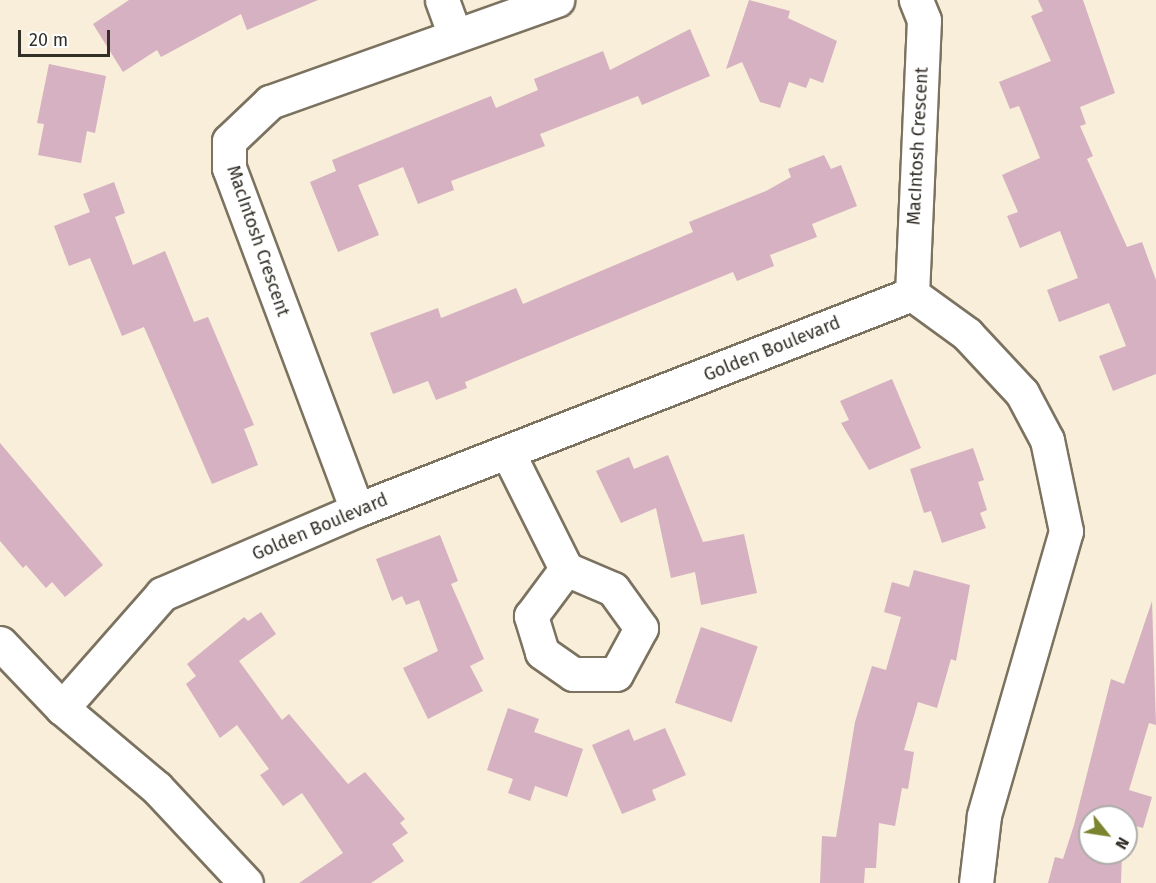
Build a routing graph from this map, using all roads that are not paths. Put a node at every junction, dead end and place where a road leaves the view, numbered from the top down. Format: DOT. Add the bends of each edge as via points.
graph roads {
  1 [pos="442,0"];
  2 [pos="557,0"];
  3 [pos="916,0"];
  4 [pos="454,33"];
  5 [pos="912,294"];
  6 [pos="508,453"];
  7 [pos="357,510"];
  8 [pos="566,569"];
  9 [pos="0,643"];
  10 [pos="62,708"];
  11 [pos="246,883"];
  12 [pos="976,883"];
  1 -- 4 [label="street"];
  2 -- 4 [label="street, MacIntosh Crescent"];
  3 -- 5 [label="street, MacIntosh Crescent" via="924,20"];
  4 -- 7 [label="street, MacIntosh Crescent" via="270,102 230,141 229,168"];
  5 -- 6 [label="street, Golden Boulevard"];
  5 -- 12 [label="street" via="968,334 1022,393 1047,440 1066,531 984,816"];
  6 -- 7 [label="street, Golden Boulevard"];
  6 -- 8 [label="street"];
  7 -- 10 [label="street, Golden Boulevard" via="162,594"];
  9 -- 10 [label="street"];
  10 -- 11 [label="street" via="157,788"];
}
